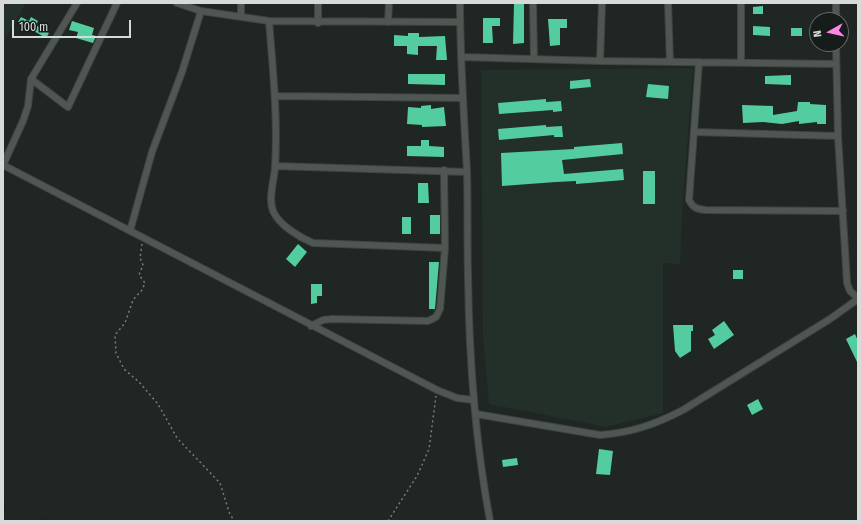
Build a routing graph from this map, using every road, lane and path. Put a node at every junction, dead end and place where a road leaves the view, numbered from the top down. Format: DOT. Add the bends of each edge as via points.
graph roads {
  1 [pos="77,3"];
  2 [pos="117,3"];
  3 [pos="178,3"];
  4 [pos="241,3"];
  5 [pos="318,3"];
  6 [pos="389,3"];
  7 [pos="460,3"];
  8 [pos="533,3"];
  9 [pos="602,3"];
  10 [pos="668,3"];
  11 [pos="741,3"];
  12 [pos="200,11"];
  13 [pos="241,17"];
  14 [pos="269,21"];
  15 [pos="388,22"];
  16 [pos="460,22"];
  17 [pos="318,23"];
  18 [pos="836,52"];
  19 [pos="461,57"];
  20 [pos="534,59"];
  21 [pos="600,62"];
  22 [pos="670,62"];
  23 [pos="699,62"];
  24 [pos="741,62"];
  25 [pos="836,64"];
  26 [pos="31,79"];
  27 [pos="276,96"];
  28 [pos="462,98"];
  29 [pos="695,132"];
  30 [pos="838,136"];
  31 [pos="3,165"];
  32 [pos="275,166"];
  33 [pos="444,170"];
  34 [pos="467,172"];
  35 [pos="842,211"];
  36 [pos="130,231"];
  37 [pos="143,238"];
  38 [pos="445,248"];
  39 [pos="858,298"];
  40 [pos="311,326"];
  41 [pos="437,390"];
  42 [pos="474,400"];
  43 [pos="476,414"];
  44 [pos="234,521"];
  45 [pos="388,521"];
  46 [pos="490,521"];
  1 -- 26 [label="street"];
  2 -- 26 [label="street" via="68,107"];
  3 -- 12 [label="street"];
  4 -- 13 [label="street"];
  5 -- 17 [label="street"];
  6 -- 15 [label="street"];
  7 -- 16 [label="street"];
  8 -- 20 [label="street"];
  9 -- 21 [label="street"];
  10 -- 22 [label="street"];
  11 -- 24 [label="street"];
  12 -- 13 [label="street"];
  12 -- 36 [label="street" via="182,72 152,152"];
  13 -- 14 [label="street"];
  14 -- 17 [label="street"];
  14 -- 27 [label="street"];
  15 -- 16 [label="street"];
  15 -- 17 [label="street"];
  16 -- 19 [label="street"];
  18 -- 25 [label="street"];
  19 -- 20 [label="street"];
  19 -- 28 [label="street"];
  20 -- 21 [label="street"];
  21 -- 22 [label="street"];
  22 -- 23 [label="street"];
  23 -- 24 [label="street"];
  23 -- 29 [label="street"];
  24 -- 25 [label="street"];
  25 -- 30 [label="street"];
  26 -- 31 [label="street" via="28,106"];
  27 -- 28 [label="street"];
  27 -- 32 [label="street"];
  28 -- 34 [label="street"];
  29 -- 30 [label="street"];
  29 -- 35 [label="street" via="689,200 695,208"];
  30 -- 35 [label="street"];
  31 -- 36 [label="street"];
  32 -- 33 [label="street"];
  32 -- 38 [label="street" via="271,205 273,212 300,238 313,243"];
  33 -- 34 [label="street"];
  33 -- 38 [label="street"];
  34 -- 42 [label="street" via="468,276"];
  35 -- 39 [label="street" via="847,283 850,291"];
  36 -- 37 [label="street"];
  37 -- 40 [label="street"];
  37 -- 44 [label="path" via="139,251 143,265 139,275 145,283 133,300 125,323 115,335 116,353 124,369 158,404 177,438 220,483"];
  38 -- 40 [label="street" via="440,309 436,317 428,321 332,318"];
  39 -- 43 [label="street" via="830,319 683,410 637,430 600,435"];
  40 -- 41 [label="street"];
  41 -- 42 [label="street" via="457,398"];
  41 -- 45 [label="path" via="429,449 417,476"];
  42 -- 43 [label="street"];
  43 -- 46 [label="street" via="483,485"];
}
